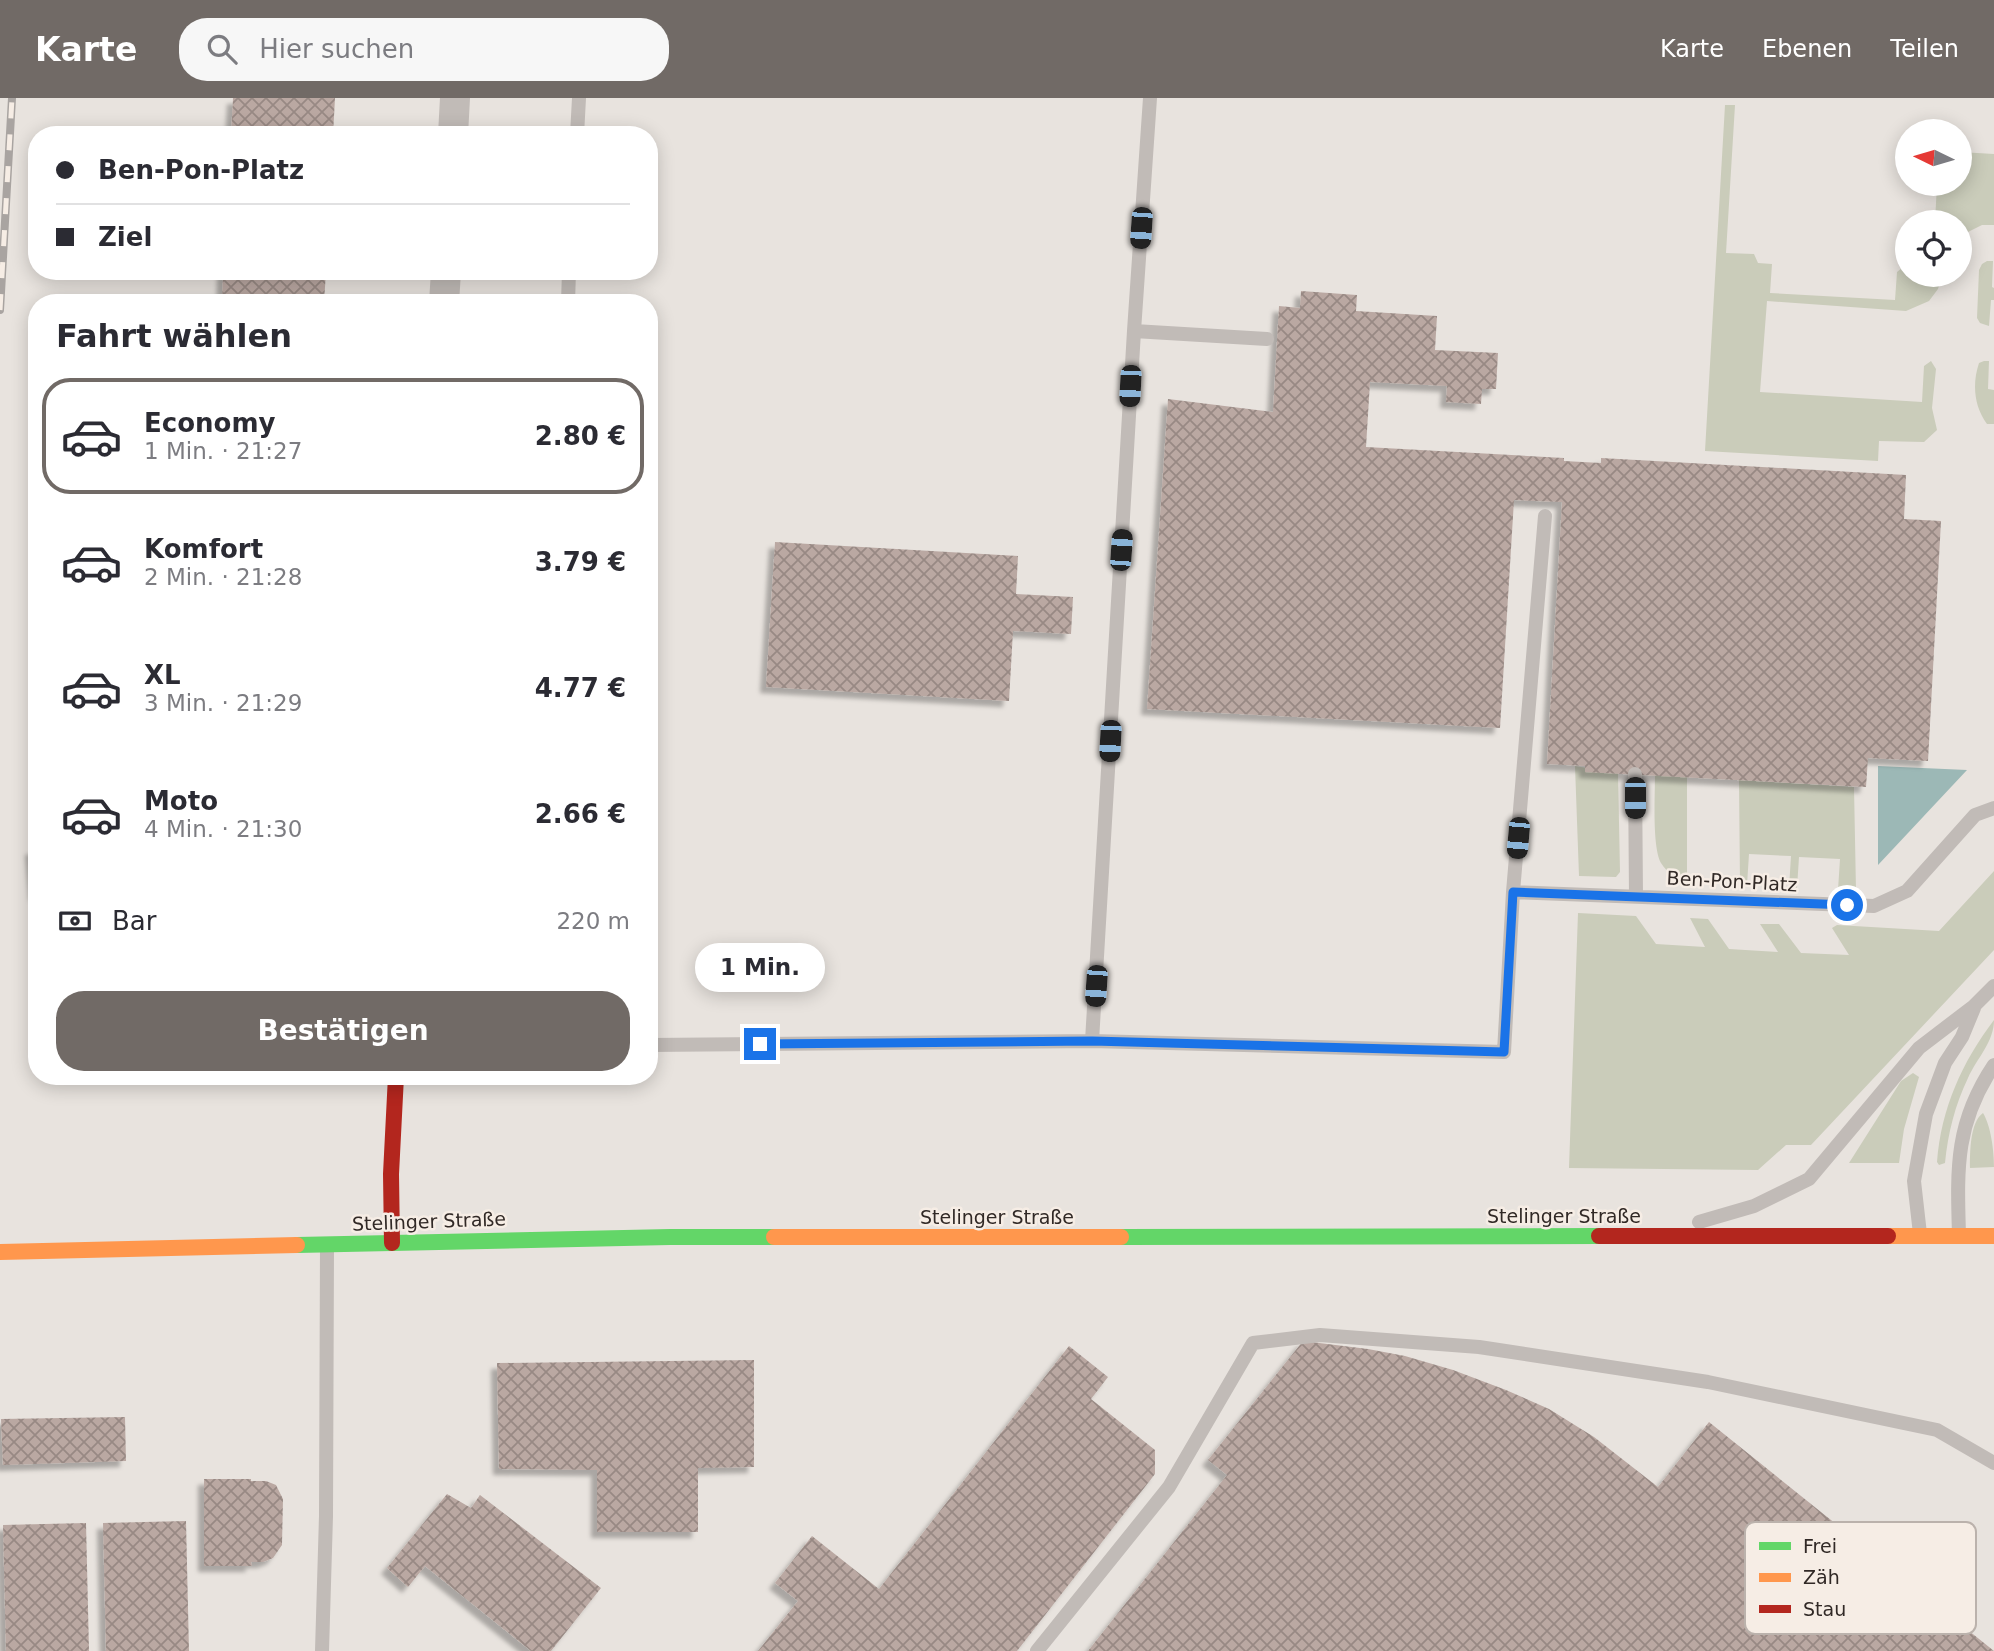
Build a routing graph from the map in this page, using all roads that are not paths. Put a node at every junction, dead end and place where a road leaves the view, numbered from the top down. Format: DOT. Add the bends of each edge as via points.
graph roads {
  1 [pos="455,98"];
  2 [pos="579,98"];
  3 [pos="1150,98"];
  4 [pos="453,126"];
  5 [pos="577,126"];
  6 [pos="1134,331"];
  7 [pos="1267,339"];
  8 [pos="1545,516"];
  9 [pos="1635,774"];
  10 [pos="1994,808"];
  11 [pos="1513,892"];
  12 [pos="1636,896"];
  13 [pos="1994,986"];
  14 [pos="1974,1006"];
  15 [pos="1092,1041"];
  16 [pos="658,1045"];
  17 [pos="1994,1065"];
  18 [pos="396,1085"];
  19 [pos="1959,1236"];
  20 [pos="1994,1236"];
  21 [pos="1648,1237"];
  22 [pos="1920,1237"];
  23 [pos="392,1243"];
  24 [pos="327,1244"];
  25 [pos="0,1252"];
  26 [pos="1994,1463"];
  27 [pos="322,1651"];
  28 [pos="1037,1651"];
  1 -- 4 [label="street"];
  2 -- 5 [label="lane"];
  3 -- 6 [label="lane"];
  6 -- 7 [label="lane"];
  6 -- 15 [label="lane"];
  8 -- 11 [label="lane"];
  9 -- 12 [label="lane"];
  10 -- 12 [label="lane, Ben-Pon-Platz" via="1975,815 1907,891 1874,906"];
  11 -- 12 [label="lane, Ben-Pon-Platz"];
  11 -- 15 [label="lane" via="1504,1052"];
  13 -- 14 [label="lane"];
  14 -- 21 [label="lane" via="1919,1048 1809,1179 1754,1206"];
  14 -- 22 [label="lane" via="1926,1114 1914,1181"];
  15 -- 16 [label="lane"];
  17 -- 19 [label="lane" via="1977,1090 1963,1132"];
  18 -- 23 [label="main road"];
  19 -- 20 [label="main road, Stelinger Straße"];
  19 -- 22 [label="main road, Stelinger Straße"];
  21 -- 22 [label="main road, Stelinger Straße"];
  21 -- 23 [label="main road, Stelinger Straße" via="670,1237"];
  23 -- 24 [label="main road, Stelinger Straße"];
  24 -- 25 [label="main road, Stelinger Straße"];
  24 -- 27 [label="lane"];
  26 -- 28 [label="lane" via="1937,1430 1708,1382 1479,1348 1320,1335 1254,1343 1169,1488"];
}
